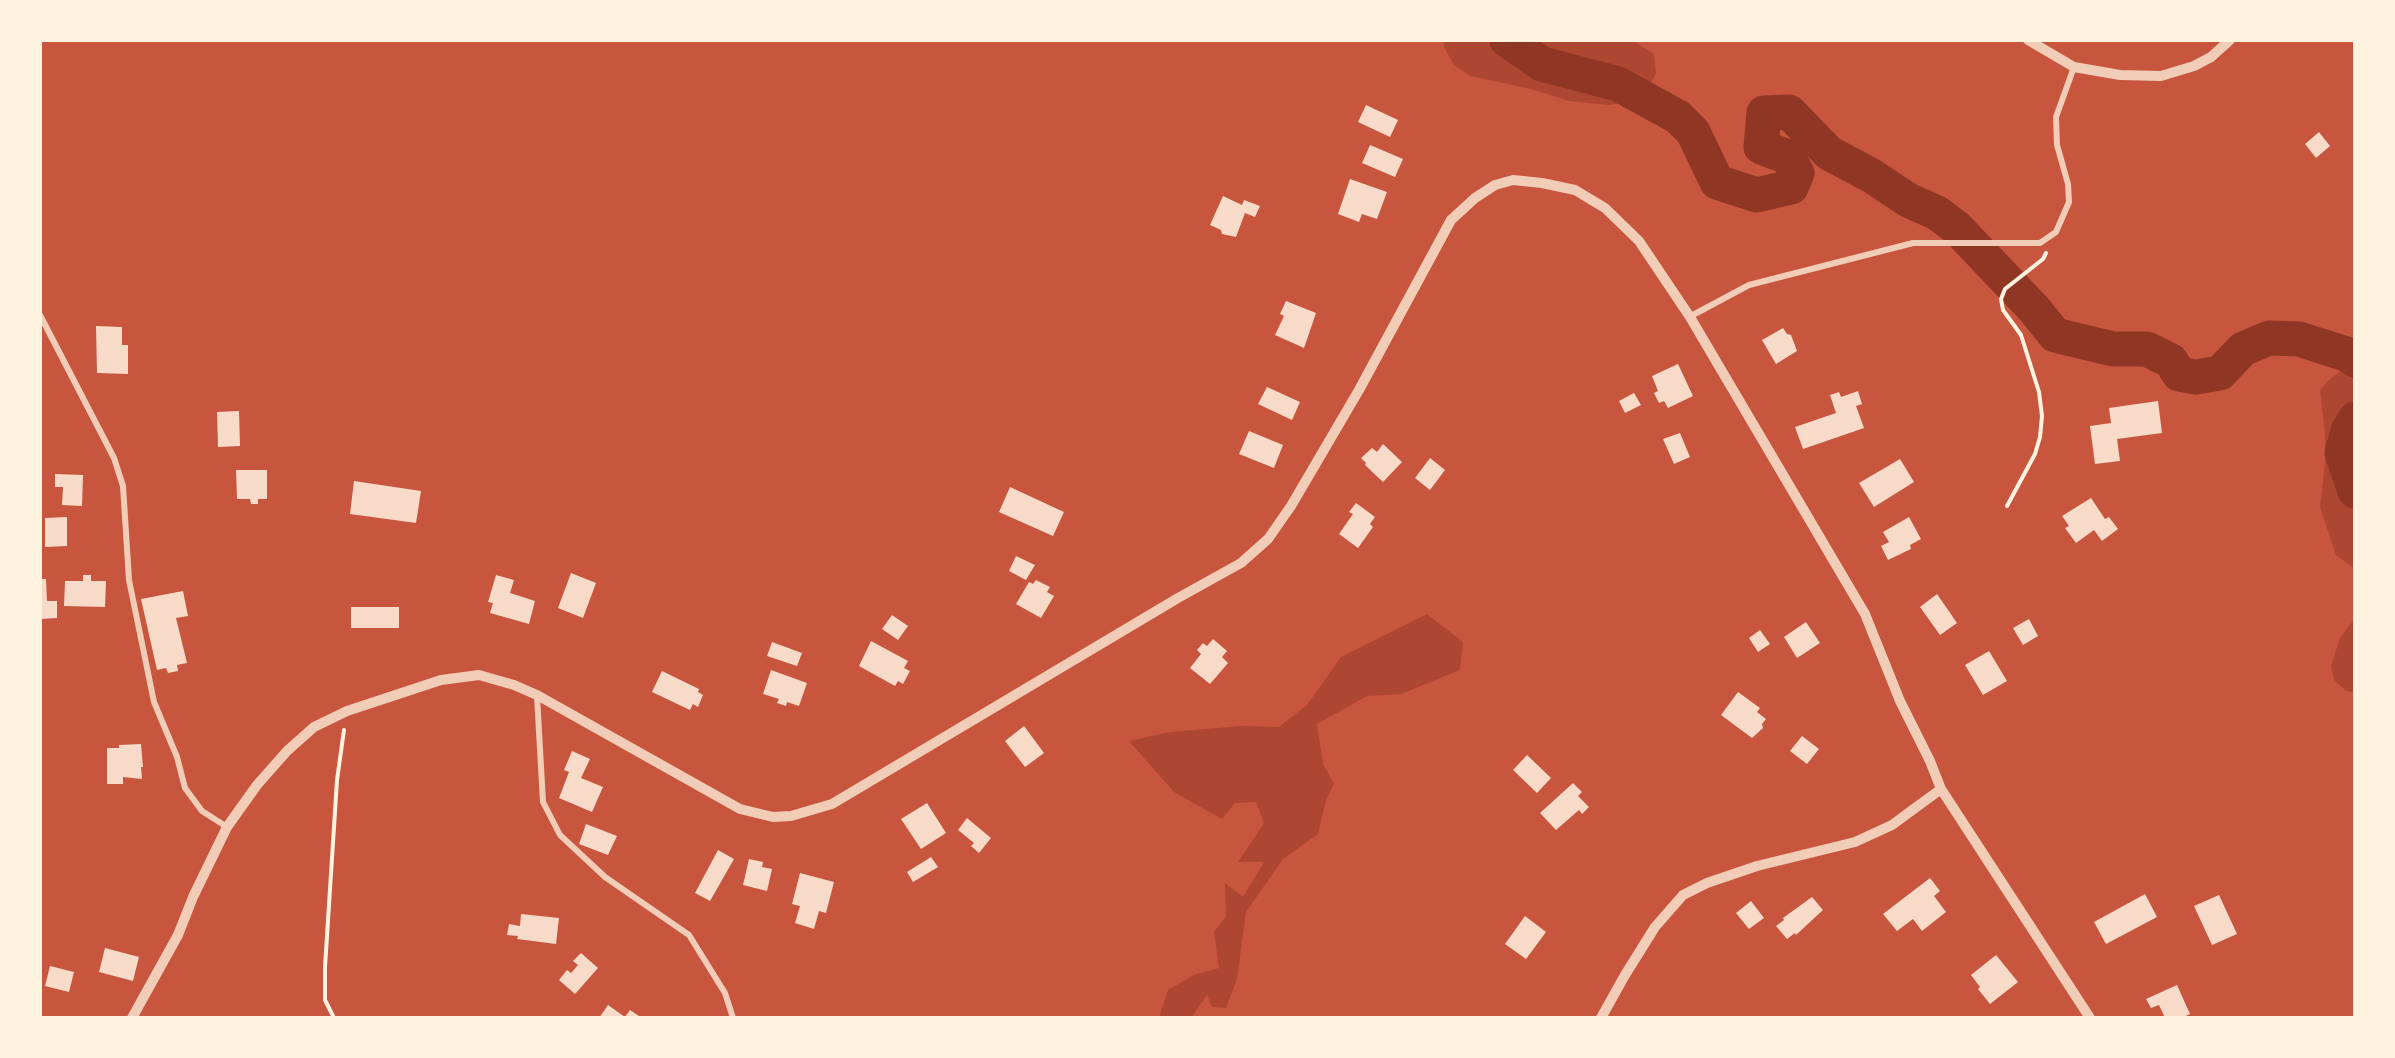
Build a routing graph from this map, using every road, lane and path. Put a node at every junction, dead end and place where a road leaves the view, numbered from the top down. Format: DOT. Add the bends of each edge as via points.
graph roads {
  1 [pos="2028,40"];
  2 [pos="2230,40"];
  3 [pos="2074,67"];
  4 [pos="2056,232"];
  5 [pos="40,315"];
  6 [pos="1690,317"];
  7 [pos="2007,506"];
  8 [pos="537,695"];
  9 [pos="347,710"];
  10 [pos="1941,789"];
  11 [pos="227,827"];
  12 [pos="132,1018"];
  13 [pos="334,1018"];
  14 [pos="734,1018"];
  15 [pos="1601,1018"];
  16 [pos="2090,1018"];
  1 -- 3 [label="street"];
  2 -- 3 [label="street" via="2194,66 2161,76"];
  3 -- 4 [label="lane" via="2056,117 2069,202"];
  4 -- 6 [label="lane" via="2040,243 1913,244 1749,285"];
  4 -- 7 [label="path" via="2043,260 2005,288 2001,299 2021,335 2042,416 2035,454"];
  5 -- 11 [label="lane" via="114,458 154,702 185,788 202,811"];
  6 -- 8 [label="street" via="1639,241 1604,208 1575,190 1542,183 1495,185 1450,220 1359,390 1268,539 1241,563 832,804 791,816 740,809"];
  6 -- 10 [label="street" via="1865,614"];
  8 -- 9 [label="street" via="479,675"];
  8 -- 14 [label="lane" via="543,802 560,835 605,877 689,935"];
  9 -- 11 [label="street" via="288,751"];
  9 -- 13 [label="path" via="325,968 325,1000"];
  10 -- 15 [label="street" via="1855,842 1757,866 1684,895 1656,927"];
  10 -- 16 [label="street"];
  11 -- 12 [label="street"];
}
